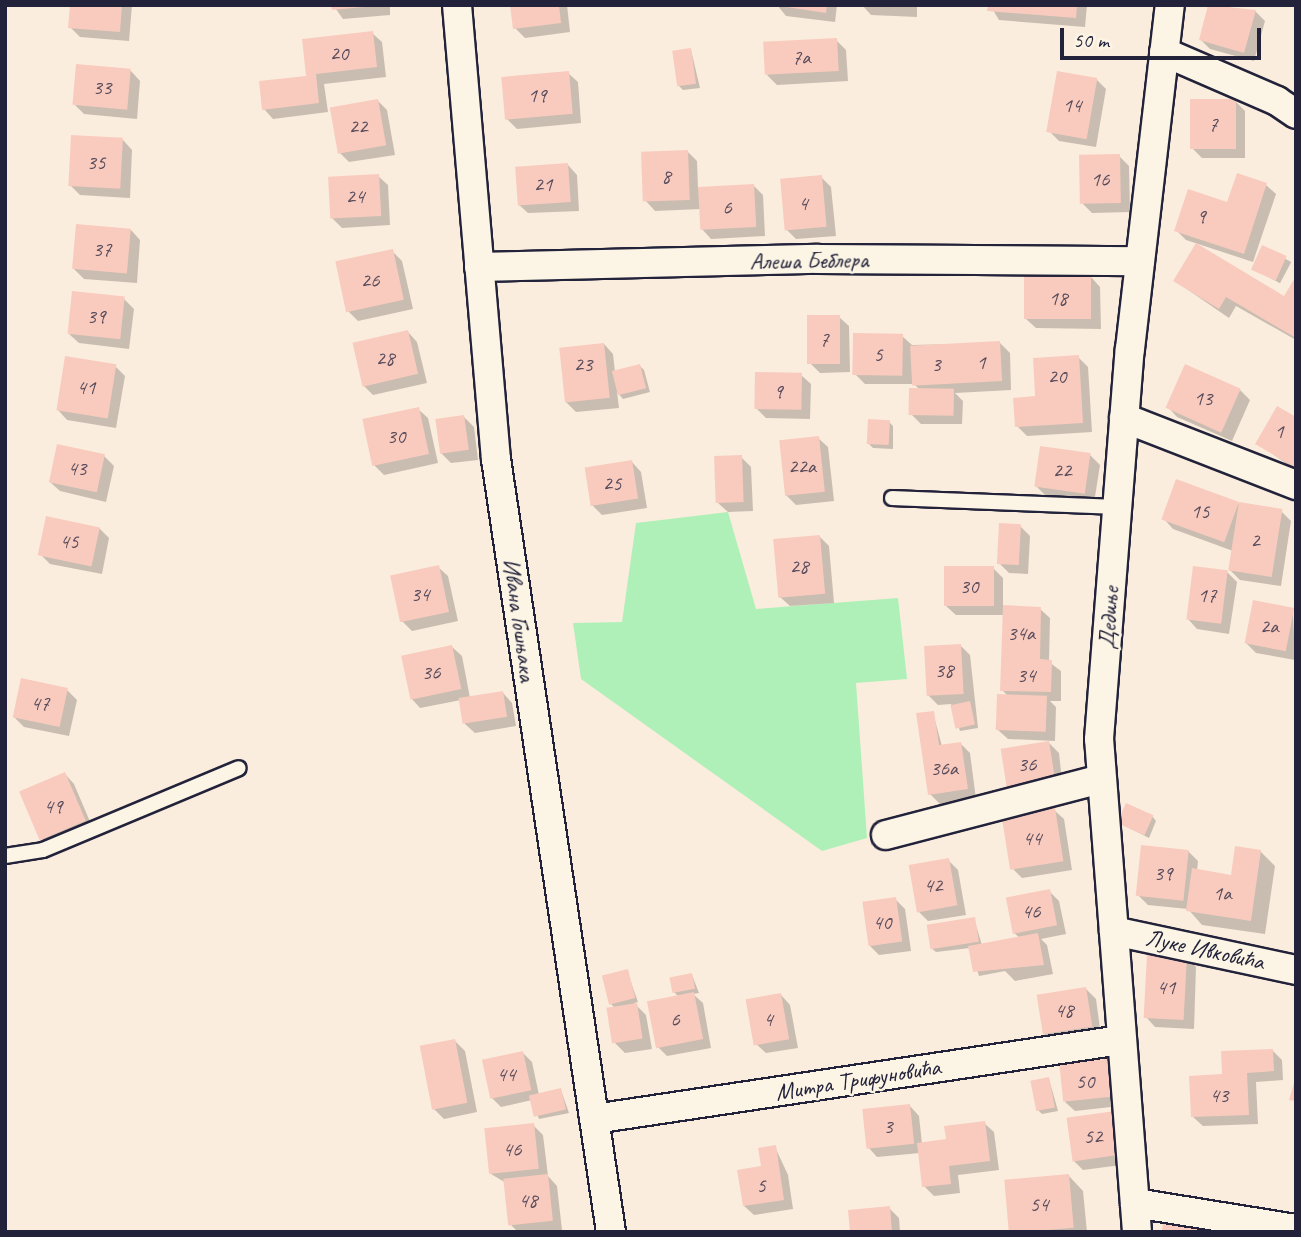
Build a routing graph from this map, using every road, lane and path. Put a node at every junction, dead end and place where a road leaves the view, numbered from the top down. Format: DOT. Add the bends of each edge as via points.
graph roads {
  1 [pos="457,5"];
  2 [pos="1170,5"];
  3 [pos="1164,52"];
  4 [pos="1296,114"];
  5 [pos="1140,261"];
  6 [pos="479,267"];
  7 [pos="1124,418"];
  8 [pos="1296,485"];
  9 [pos="892,498"];
  10 [pos="1117,507"];
  11 [pos="239,768"];
  12 [pos="1101,779"];
  13 [pos="886,835"];
  14 [pos="5,856"];
  15 [pos="1114,931"];
  16 [pos="1296,970"];
  17 [pos="1121,1040"];
  18 [pos="594,1119"];
  19 [pos="1135,1203"];
  20 [pos="1296,1228"];
  21 [pos="611,1232"];
  22 [pos="1137,1232"];
  1 -- 6 [label="street, Ивана Гошњака"];
  2 -- 3 [label="street, Дедиње"];
  3 -- 4 [label="street" via="1277,101"];
  3 -- 5 [label="street, Дедиње"];
  5 -- 6 [label="street, Алеша Беблера" via="818,259"];
  5 -- 7 [label="street, Дедиње"];
  6 -- 18 [label="street, Ивана Гошњака" via="496,459"];
  7 -- 8 [label="street"];
  7 -- 10 [label="street, Дедиње"];
  9 -- 10 [label="lane"];
  10 -- 12 [label="street, Дедиње"];
  11 -- 14 [label="lane" via="43,850"];
  12 -- 13 [label="street"];
  12 -- 15 [label="street, Дедиње"];
  15 -- 16 [label="street, Луке Ивковића"];
  15 -- 17 [label="street, Дедиње"];
  17 -- 18 [label="street, Митра Трифуновића"];
  17 -- 19 [label="street, Дедиње"];
  18 -- 21 [label="street, Ивана Гошњака"];
  19 -- 20 [label="street"];
  19 -- 22 [label="street, Дедиње"];
}
